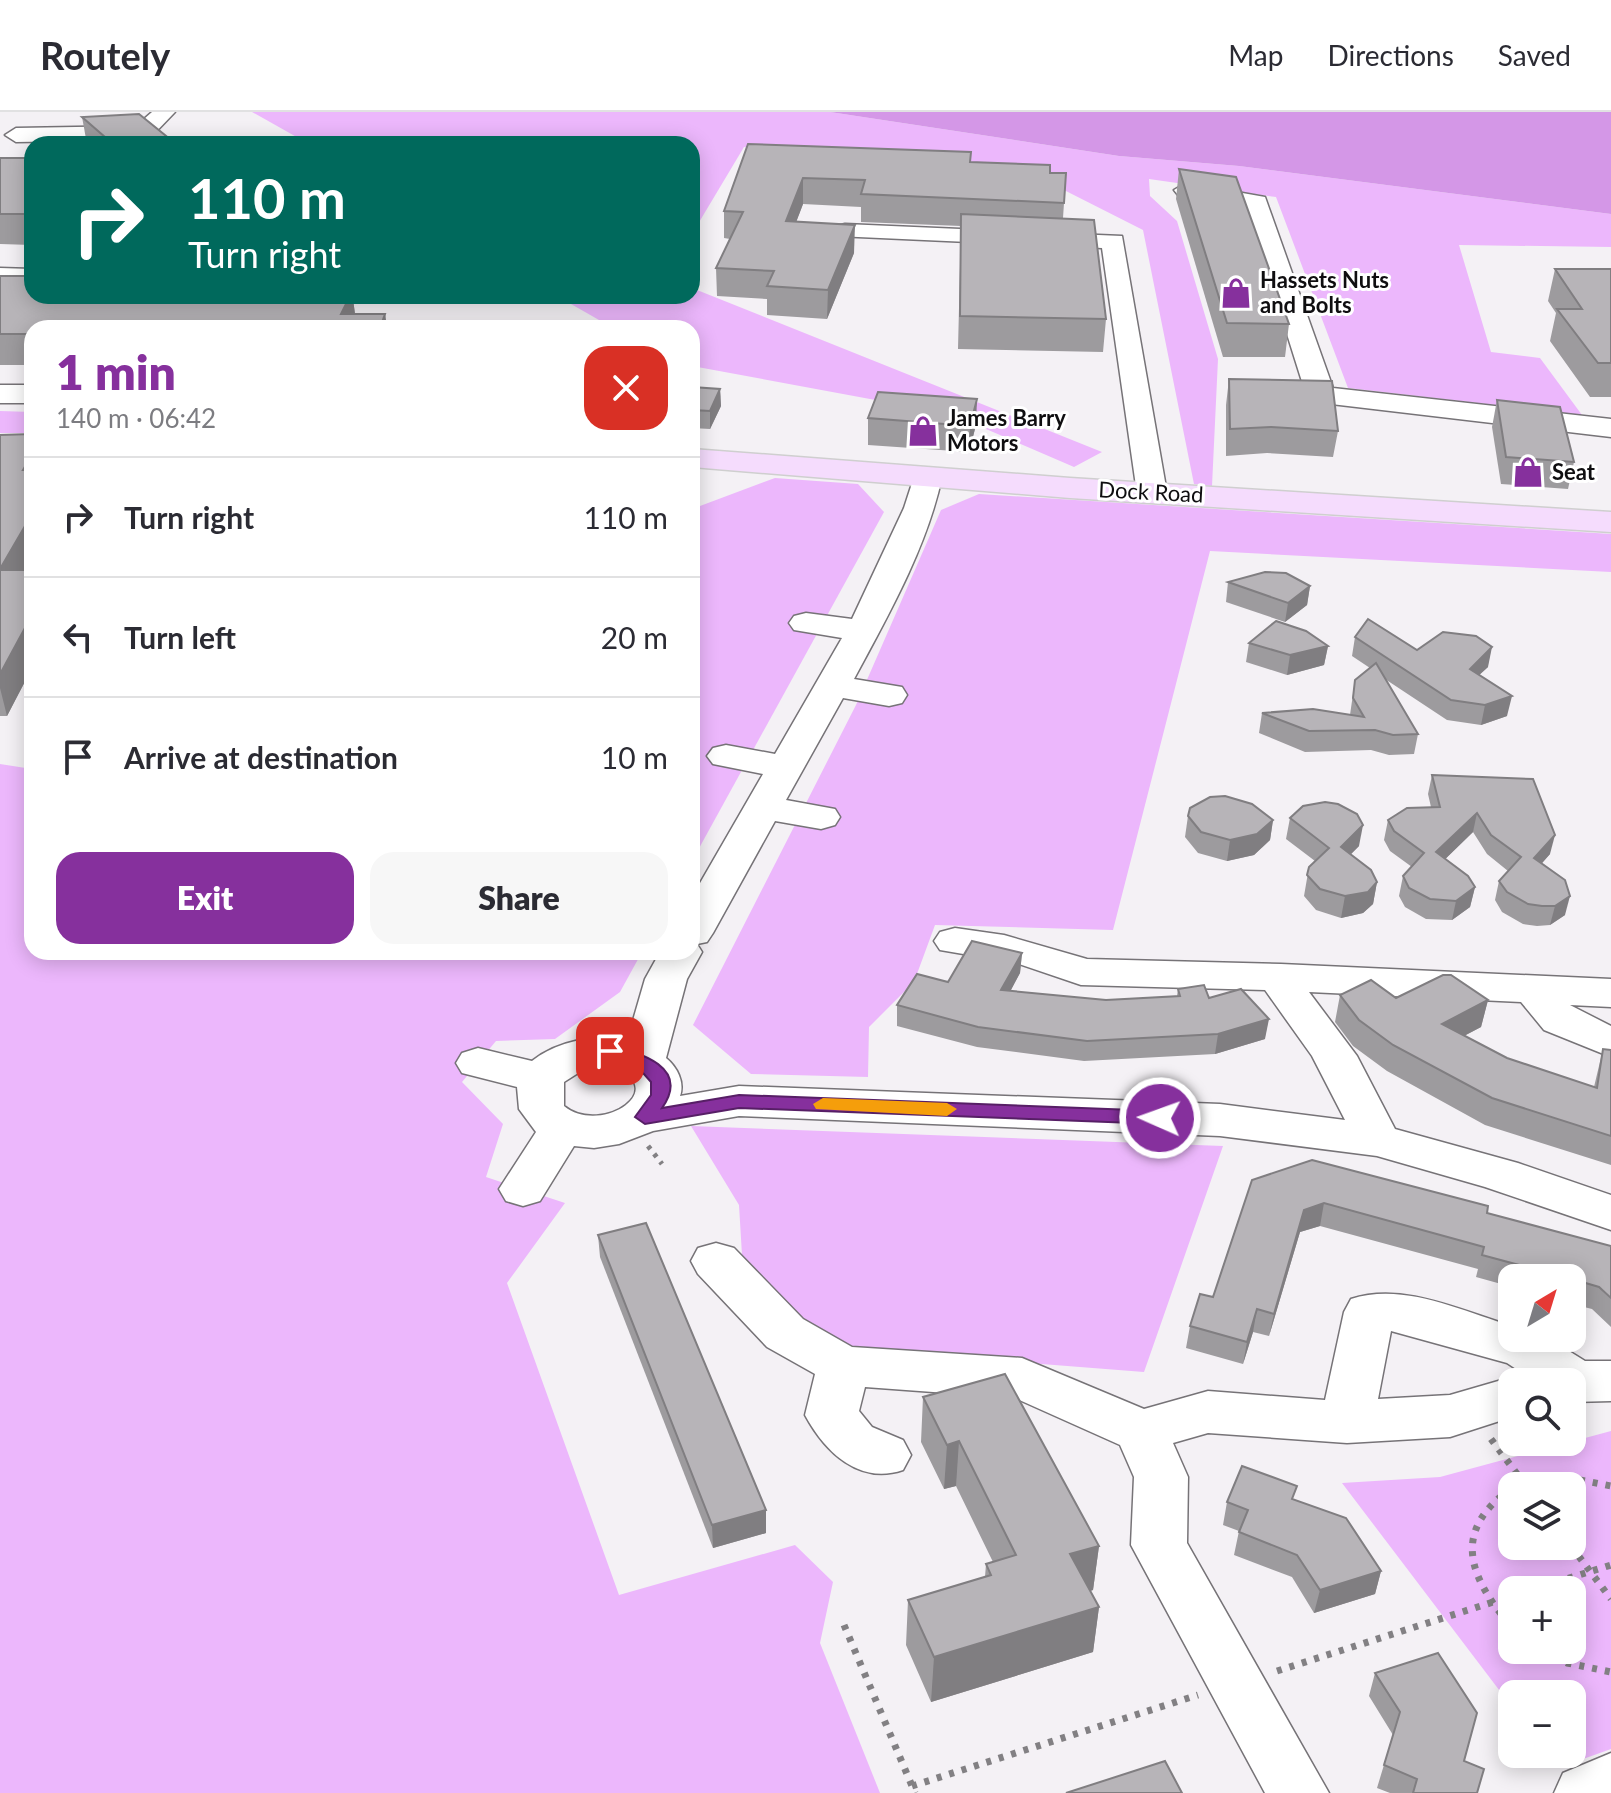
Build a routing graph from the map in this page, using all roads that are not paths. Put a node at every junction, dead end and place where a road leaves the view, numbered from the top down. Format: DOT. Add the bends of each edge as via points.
graph roads {
  1 [pos="32,112"];
  2 [pos="164,112"];
  3 [pos="151,136"];
  4 [pos="24,139"];
  5 [pos="1184,189"];
  6 [pos="845,231"];
  7 [pos="0,276"];
  8 [pos="24,277"];
  9 [pos="0,394"];
  10 [pos="24,394"];
  11 [pos="1611,428"];
  12 [pos="700,459"];
  13 [pos="927,477"];
  14 [pos="1152,493"];
  15 [pos="1611,522"];
  16 [pos="806,623"];
  17 [pos="863,631"];
  18 [pos="832,686"];
  19 [pos="889,695"];
  20 [pos="726,756"];
  21 [pos="786,767"];
  22 [pos="763,808"];
  23 [pos="821,817"];
  24 [pos="700,919"];
  25 [pos="955,941"];
  26 [pos="673,965"];
  27 [pos="1281,977"];
  28 [pos="1533,989"];
  29 [pos="1611,993"];
  30 [pos="1611,1043"];
  31 [pos="589,1052"];
  32 [pos="478,1063"];
  33 [pos="649,1066"];
  34 [pos="542,1078"];
  35 [pos="739,1101"];
  36 [pos="645,1117"];
  37 [pos="562,1127"];
  38 [pos="1377,1140"];
  39 [pos="523,1189"];
  40 [pos="1611,1213"];
  41 [pos="716,1261"];
  42 [pos="843,1366"];
  43 [pos="1559,1368"];
  44 [pos="1491,1403"];
  45 [pos="1347,1422"];
  46 [pos="1141,1431"];
  47 [pos="884,1455"];
  48 [pos="1611,1781"];
  49 [pos="1298,1793"];
  50 [pos="1585,1793"];
  1 -- 4 [label="street" via="12,130"];
  2 -- 3 [label="street"];
  5 -- 11 [label="street" via="1257,202 1324,396"];
  6 -- 14 [label="street" via="1113,241"];
  7 -- 8 [label="street"];
  9 -- 10 [label="street"];
  12 -- 13 [label="main road, Dock Road"];
  13 -- 14 [label="main road, Dock Road"];
  13 -- 17 [label="street" via="920,508"];
  14 -- 15 [label="main road, Dock Road"];
  16 -- 17 [label="street"];
  17 -- 18 [label="street"];
  18 -- 19 [label="street"];
  18 -- 21 [label="street"];
  20 -- 21 [label="street"];
  21 -- 22 [label="street"];
  22 -- 23 [label="street"];
  22 -- 24 [label="street"];
  25 -- 27 [label="street" via="1001,945 1081,972"];
  26 -- 31 [label="street"];
  26 -- 33 [label="street"];
  27 -- 28 [label="street"];
  27 -- 38 [label="street" via="1351,1084"];
  28 -- 29 [label="street"];
  28 -- 30 [label="street" via="1559,1020"];
  31 -- 33 [label="street" via="610,1051"];
  31 -- 34 [label="street" via="562,1062"];
  32 -- 34 [label="street"];
  33 -- 35 [label="street"];
  33 -- 36 [label="street" via="661,1082 661,1095"];
  34 -- 37 [label="street" via="539,1105"];
  35 -- 36 [label="street"];
  35 -- 38 [label="street" via="1220,1120"];
  36 -- 37 [label="street" via="603,1133"];
  37 -- 39 [label="street"];
  38 -- 40 [label="street"];
  41 -- 42 [label="street" via="785,1333"];
  42 -- 46 [label="street" via="1022,1378"];
  42 -- 47 [label="street" via="832,1415 853,1442"];
  43 -- 45 [label="street" via="1525,1349 1401,1312 1369,1312"];
  44 -- 45 [label="street" via="1450,1416"];
  45 -- 46 [label="street" via="1208,1412"];
  46 -- 49 [label="street" via="1161,1477 1159,1545"];
  48 -- 50 [label="street"];
}
